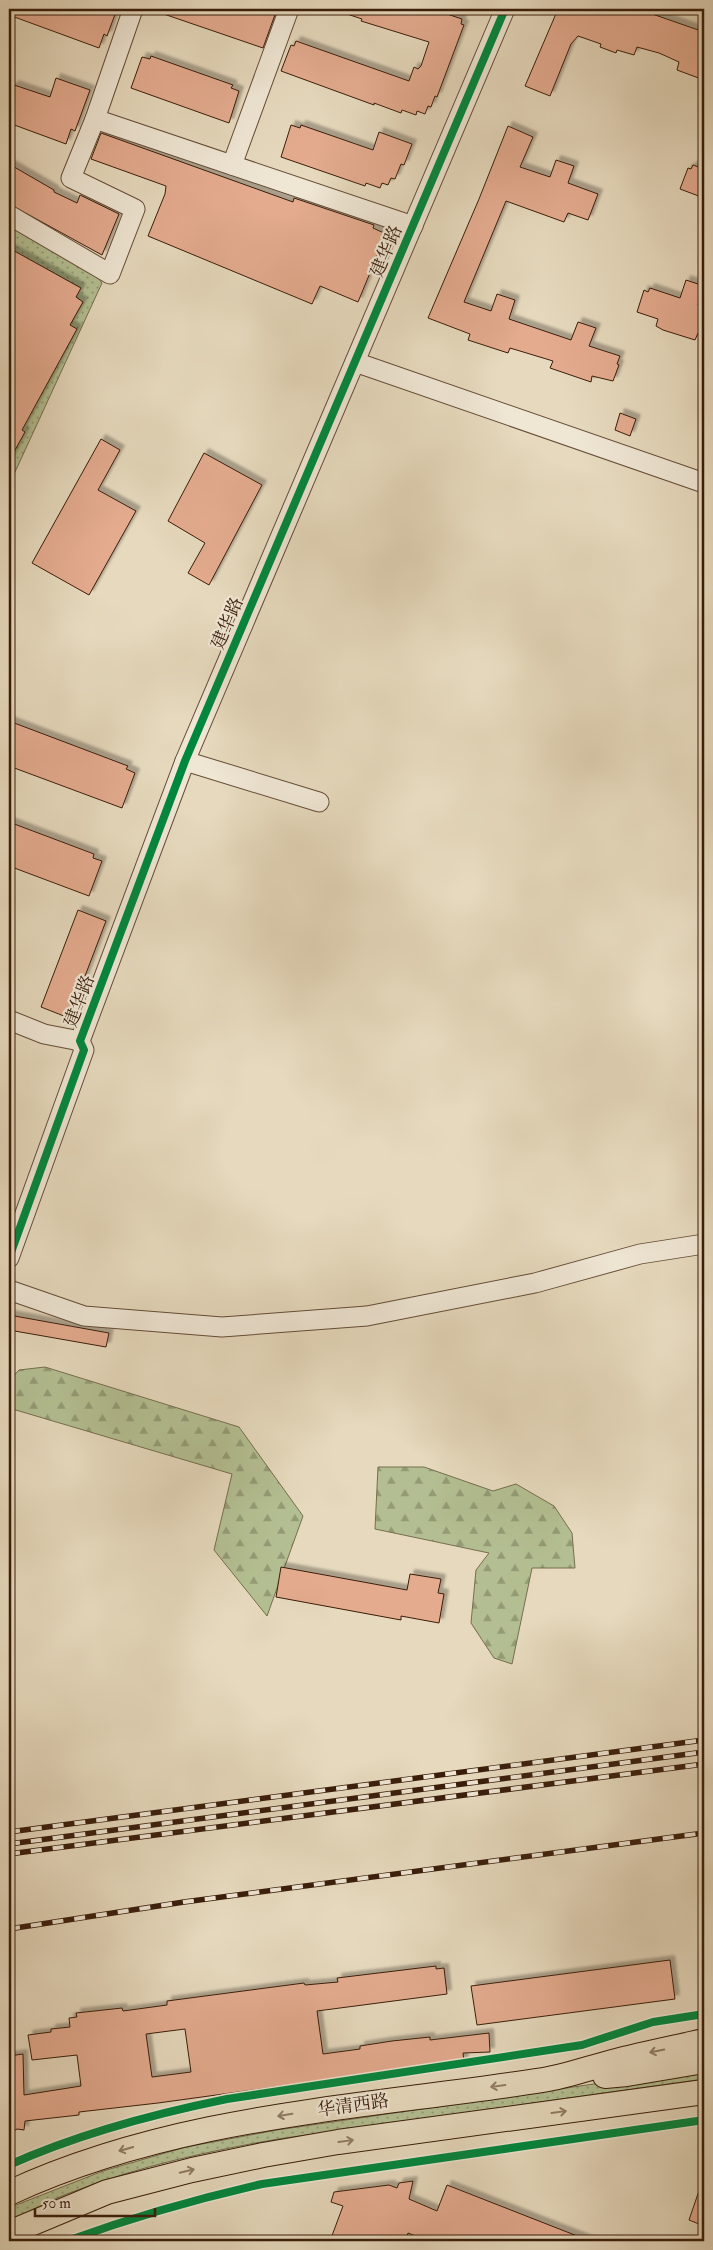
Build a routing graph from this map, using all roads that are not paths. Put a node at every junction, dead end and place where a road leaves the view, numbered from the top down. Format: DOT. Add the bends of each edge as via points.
graph roads {
  1 [pos="133,9"];
  2 [pos="289,9"];
  3 [pos="505,9"];
  4 [pos="95,119"];
  5 [pos="232,165"];
  6 [pos="9,215"];
  7 [pos="413,226"];
  8 [pos="355,362"];
  9 [pos="704,483"];
  10 [pos="185,761"];
  11 [pos="319,802"];
  12 [pos="9,1020"];
  13 [pos="80,1041"];
  14 [pos="704,1244"];
  15 [pos="9,1258"];
  16 [pos="9,1290"];
  17 [pos="704,2041"];
  18 [pos="704,2061"];
  19 [pos="545,2080"];
  20 [pos="704,2092"];
  21 [pos="9,2193"];
  22 [pos="9,2233"];
  1 -- 4 [label="street"];
  2 -- 5 [label="street"];
  3 -- 7 [label="street, 建华路"];
  4 -- 5 [label="street"];
  4 -- 6 [label="street" via="70,178 135,209 110,274"];
  5 -- 7 [label="street"];
  7 -- 8 [label="street, 建华路"];
  8 -- 9 [label="street"];
  8 -- 10 [label="street, 建华路"];
  10 -- 11 [label="street"];
  10 -- 13 [label="street, 建华路"];
  12 -- 13 [label="street" via="44,1034"];
  13 -- 15 [label="street, 建华路" via="84,1050"];
  14 -- 16 [label="street" via="640,1254 535,1283 366,1316 222,1327 84,1316"];
  17 -- 19 [label="main road, 华清西路, one-way"];
  18 -- 19 [label="main road" via="627,2074"];
  19 -- 21 [label="main road, 华清西路, one-way" via="244,2121 113,2153 58,2171"];
  22 -- 20 [label="main road, 华清西路, one-way" via="107,2192 254,2157 338,2142"];
}
